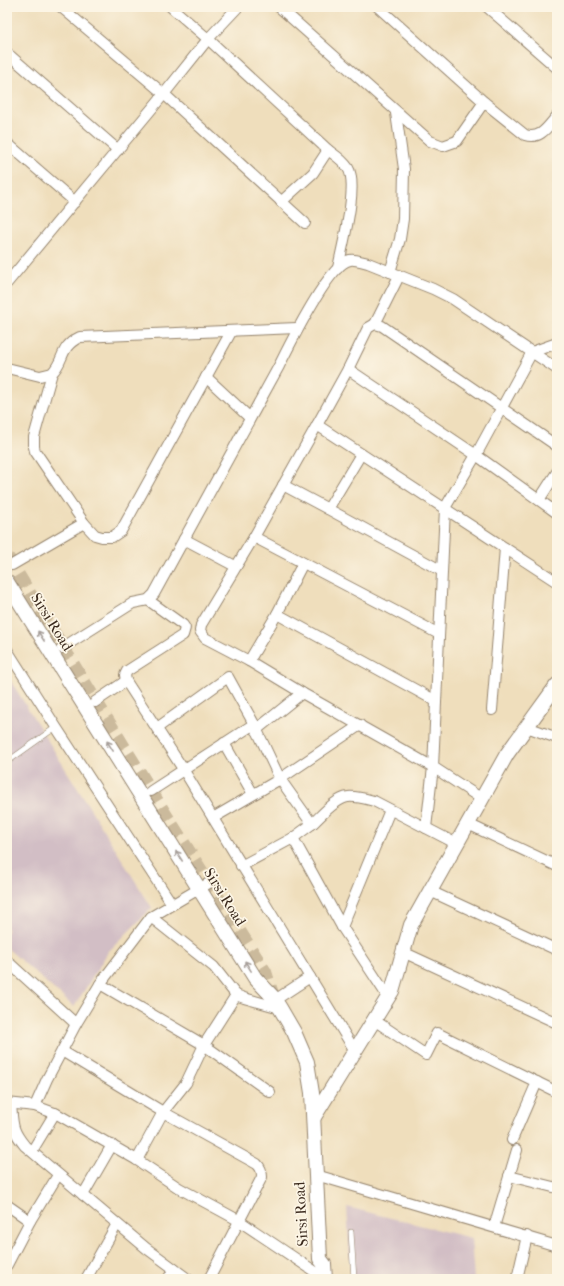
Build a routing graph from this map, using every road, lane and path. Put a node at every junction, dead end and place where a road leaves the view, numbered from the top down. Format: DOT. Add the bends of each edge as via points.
graph roads {
  1 [pos="60,7"];
  2 [pos="171,7"];
  3 [pos="238,7"];
  4 [pos="279,7"];
  5 [pos="378,7"];
  6 [pos="487,7"];
  7 [pos="208,39"];
  8 [pos="7,53"];
  9 [pos="557,68"];
  10 [pos="164,94"];
  11 [pos="484,102"];
  12 [pos="396,112"];
  13 [pos="557,116"];
  14 [pos="7,143"];
  15 [pos="118,150"];
  16 [pos="328,150"];
  17 [pos="75,202"];
  18 [pos="281,202"];
  19 [pos="305,223"];
  20 [pos="338,268"];
  21 [pos="395,274"];
  22 [pos="7,283"];
  23 [pos="375,324"];
  24 [pos="297,328"];
  25 [pos="231,332"];
  26 [pos="557,343"];
  27 [pos="532,352"];
  28 [pos="7,368"];
  29 [pos="348,369"];
  30 [pos="557,369"];
  31 [pos="52,374"];
  32 [pos="206,377"];
  33 [pos="502,407"];
  34 [pos="250,418"];
  35 [pos="317,425"];
  36 [pos="557,446"];
  37 [pos="361,454"];
  38 [pos="476,455"];
  39 [pos="557,472"];
  40 [pos="283,485"];
  41 [pos="539,500"];
  42 [pos="445,508"];
  43 [pos="328,509"];
  44 [pos="557,513"];
  45 [pos="84,523"];
  46 [pos="254,537"];
  47 [pos="184,540"];
  48 [pos="505,548"];
  49 [pos="303,563"];
  50 [pos="12,565"];
  51 [pos="235,566"];
  52 [pos="442,571"];
  53 [pos="7,582"];
  54 [pos="557,582"];
  55 [pos="148,600"];
  56 [pos="277,614"];
  57 [pos="439,634"];
  58 [pos="62,648"];
  59 [pos="7,650"];
  60 [pos="249,661"];
  61 [pos="126,681"];
  62 [pos="557,685"];
  63 [pos="302,693"];
  64 [pos="436,701"];
  65 [pos="95,702"];
  66 [pos="492,710"];
  67 [pos="360,725"];
  68 [pos="56,727"];
  69 [pos="255,727"];
  70 [pos="527,727"];
  71 [pos="157,728"];
  72 [pos="557,738"];
  73 [pos="224,743"];
  74 [pos="7,762"];
  75 [pos="433,767"];
  76 [pos="183,770"];
  77 [pos="280,779"];
  78 [pos="151,792"];
  79 [pos="253,794"];
  80 [pos="482,799"];
  81 [pos="390,810"];
  82 [pos="213,818"];
  83 [pos="312,824"];
  84 [pos="468,824"];
  85 [pos="426,828"];
  86 [pos="293,838"];
  87 [pos="457,844"];
  88 [pos="556,863"];
  89 [pos="241,866"];
  90 [pos="204,886"];
  91 [pos="430,891"];
  92 [pos="172,904"];
  93 [pos="151,917"];
  94 [pos="342,927"];
  95 [pos="557,950"];
  96 [pos="403,952"];
  97 [pos="7,961"];
  98 [pos="310,977"];
  99 [pos="100,984"];
  100 [pos="236,994"];
  101 [pos="388,997"];
  102 [pos="276,1001"];
  103 [pos="374,1020"];
  104 [pos="557,1023"];
  105 [pos="76,1024"];
  106 [pos="204,1045"];
  107 [pos="62,1051"];
  108 [pos="355,1051"];
  109 [pos="537,1082"];
  110 [pos="270,1092"];
  111 [pos="557,1092"];
  112 [pos="9,1103"];
  113 [pos="34,1106"];
  114 [pos="163,1112"];
  115 [pos="55,1114"];
  116 [pos="314,1117"];
  117 [pos="10,1124"];
  118 [pos="512,1140"];
  119 [pos="112,1145"];
  120 [pos="517,1150"];
  121 [pos="32,1152"];
  122 [pos="137,1160"];
  123 [pos="58,1175"];
  124 [pos="316,1175"];
  125 [pos="509,1176"];
  126 [pos="557,1188"];
  127 [pos="82,1195"];
  128 [pos="7,1205"];
  129 [pos="238,1220"];
  130 [pos="30,1221"];
  131 [pos="117,1224"];
  132 [pos="494,1227"];
  133 [pos="351,1232"];
  134 [pos="527,1236"];
  135 [pos="557,1246"];
  136 [pos="7,1265"];
  137 [pos="174,1269"];
  138 [pos="320,1277"];
  139 [pos="86,1279"];
  140 [pos="168,1279"];
  141 [pos="188,1279"];
  142 [pos="209,1279"];
  143 [pos="354,1279"];
  144 [pos="517,1279"];
  1 -- 10 [label="street"];
  2 -- 7 [label="street"];
  3 -- 7 [label="street"];
  4 -- 12 [label="street"];
  5 -- 11 [label="street"];
  6 -- 9 [label="street"];
  7 -- 10 [label="street"];
  7 -- 16 [label="street"];
  8 -- 15 [label="street"];
  10 -- 15 [label="street"];
  10 -- 18 [label="street"];
  11 -- 12 [label="street" via="457,141 443,146 430,141"];
  11 -- 13 [label="street" via="531,137 538,136"];
  12 -- 21 [label="street" via="404,169 403,219"];
  14 -- 17 [label="street"];
  15 -- 17 [label="street"];
  16 -- 18 [label="street" via="313,173"];
  16 -- 20 [label="street" via="349,169 353,184"];
  17 -- 22 [label="street"];
  18 -- 19 [label="street"];
  20 -- 21 [label="street" via="349,260 359,261"];
  20 -- 24 [label="street"];
  21 -- 23 [label="street"];
  21 -- 27 [label="street" via="453,299"];
  23 -- 29 [label="street" via="368,328"];
  23 -- 33 [label="street" via="382,326"];
  24 -- 25 [label="street"];
  24 -- 34 [label="street"];
  25 -- 31 [label="street" via="80,337 71,341 65,348"];
  25 -- 32 [label="street"];
  26 -- 27 [label="street"];
  27 -- 30 [label="street"];
  27 -- 33 [label="street"];
  28 -- 31 [label="street" via="40,376"];
  29 -- 35 [label="street"];
  29 -- 38 [label="street"];
  31 -- 45 [label="street" via="34,437 34,447"];
  32 -- 34 [label="street"];
  32 -- 45 [label="street" via="121,531 112,537 102,537 95,535"];
  33 -- 36 [label="street"];
  33 -- 38 [label="street"];
  34 -- 47 [label="street"];
  35 -- 37 [label="street"];
  35 -- 40 [label="street"];
  37 -- 42 [label="street"];
  37 -- 43 [label="street"];
  38 -- 41 [label="street"];
  38 -- 42 [label="street"];
  39 -- 41 [label="street"];
  40 -- 43 [label="street"];
  40 -- 46 [label="street"];
  41 -- 44 [label="street"];
  42 -- 48 [label="street"];
  42 -- 52 [label="street"];
  43 -- 52 [label="street"];
  45 -- 50 [label="street"];
  46 -- 49 [label="street"];
  46 -- 51 [label="street"];
  47 -- 51 [label="street"];
  47 -- 55 [label="street" via="154,594"];
  48 -- 54 [label="street"];
  48 -- 66 [label="street"];
  49 -- 56 [label="street"];
  49 -- 57 [label="street"];
  51 -- 60 [label="street" via="200,631 205,638"];
  52 -- 57 [label="street"];
  90 -- 53 [label="main road, Sirsi Road, one-way" via="154,818"];
  55 -- 58 [label="street" via="133,603"];
  55 -- 61 [label="street" via="184,625 184,632 127,671"];
  56 -- 60 [label="street"];
  56 -- 64 [label="street"];
  57 -- 64 [label="street"];
  59 -- 68 [label="street"];
  60 -- 63 [label="street"];
  61 -- 65 [label="street"];
  61 -- 71 [label="street"];
  62 -- 70 [label="main road"];
  63 -- 67 [label="street"];
  63 -- 69 [label="street"];
  64 -- 75 [label="street"];
  67 -- 75 [label="street"];
  67 -- 77 [label="street"];
  68 -- 74 [label="lane"];
  68 -- 92 [label="street"];
  69 -- 71 [label="street" via="228,677"];
  69 -- 73 [label="street"];
  69 -- 77 [label="street"];
  70 -- 72 [label="street"];
  70 -- 80 [label="main road" via="507,754"];
  71 -- 76 [label="street"];
  73 -- 76 [label="street"];
  73 -- 79 [label="street"];
  75 -- 80 [label="street"];
  75 -- 85 [label="street"];
  76 -- 78 [label="street"];
  76 -- 82 [label="street"];
  77 -- 79 [label="street"];
  77 -- 83 [label="street"];
  79 -- 82 [label="street"];
  80 -- 84 [label="main road"];
  81 -- 83 [label="street" via="374,801 348,797 338,800"];
  81 -- 85 [label="street"];
  81 -- 94 [label="street"];
  82 -- 89 [label="street"];
  83 -- 86 [label="street"];
  84 -- 87 [label="main road"];
  84 -- 88 [label="street"];
  85 -- 87 [label="street"];
  86 -- 89 [label="street"];
  86 -- 94 [label="street"];
  87 -- 91 [label="main road"];
  89 -- 98 [label="street"];
  90 -- 92 [label="street"];
  102 -- 90 [label="main road, Sirsi Road, one-way" via="256,978"];
  91 -- 95 [label="street"];
  91 -- 96 [label="main road" via="411,925"];
  92 -- 93 [label="street"];
  93 -- 99 [label="street"];
  93 -- 100 [label="street" via="214,967"];
  94 -- 101 [label="street"];
  96 -- 101 [label="main road"];
  96 -- 104 [label="street"];
  97 -- 105 [label="street"];
  98 -- 102 [label="street"];
  98 -- 108 [label="street"];
  99 -- 105 [label="street"];
  99 -- 106 [label="street"];
  100 -- 102 [label="street" via="244,998"];
  100 -- 106 [label="street"];
  101 -- 103 [label="main road"];
  102 -- 116 [label="main road, Sirsi Road" via="294,1032 307,1062"];
  103 -- 108 [label="main road"];
  103 -- 109 [label="street" via="426,1055 437,1033"];
  105 -- 107 [label="street"];
  106 -- 110 [label="street"];
  106 -- 114 [label="street" via="186,1083"];
  107 -- 113 [label="street"];
  107 -- 114 [label="street"];
  108 -- 116 [label="main road"];
  109 -- 111 [label="street"];
  109 -- 118 [label="street"];
  112 -- 113 [label="street"];
  112 -- 117 [label="street"];
  113 -- 115 [label="street"];
  114 -- 122 [label="street"];
  114 -- 129 [label="street" via="260,1168 262,1177"];
  115 -- 119 [label="street"];
  115 -- 121 [label="street"];
  116 -- 124 [label="main road, Sirsi Road"];
  117 -- 121 [label="street" via="16,1136"];
  119 -- 122 [label="street"];
  119 -- 127 [label="street"];
  120 -- 125 [label="street"];
  121 -- 123 [label="street"];
  122 -- 129 [label="street" via="179,1188"];
  123 -- 127 [label="street"];
  123 -- 130 [label="street"];
  124 -- 132 [label="street"];
  124 -- 138 [label="main road, Sirsi Road" via="320,1259 317,1264"];
  125 -- 126 [label="street"];
  125 -- 132 [label="street"];
  127 -- 131 [label="street"];
  128 -- 130 [label="street"];
  129 -- 138 [label="street"];
  129 -- 142 [label="street"];
  130 -- 136 [label="street"];
  131 -- 137 [label="street"];
  131 -- 139 [label="street"];
  132 -- 134 [label="street"];
  133 -- 143 [label="lane"];
  134 -- 135 [label="street"];
  134 -- 144 [label="street"];
  137 -- 140 [label="street"];
  137 -- 141 [label="street"];
}
